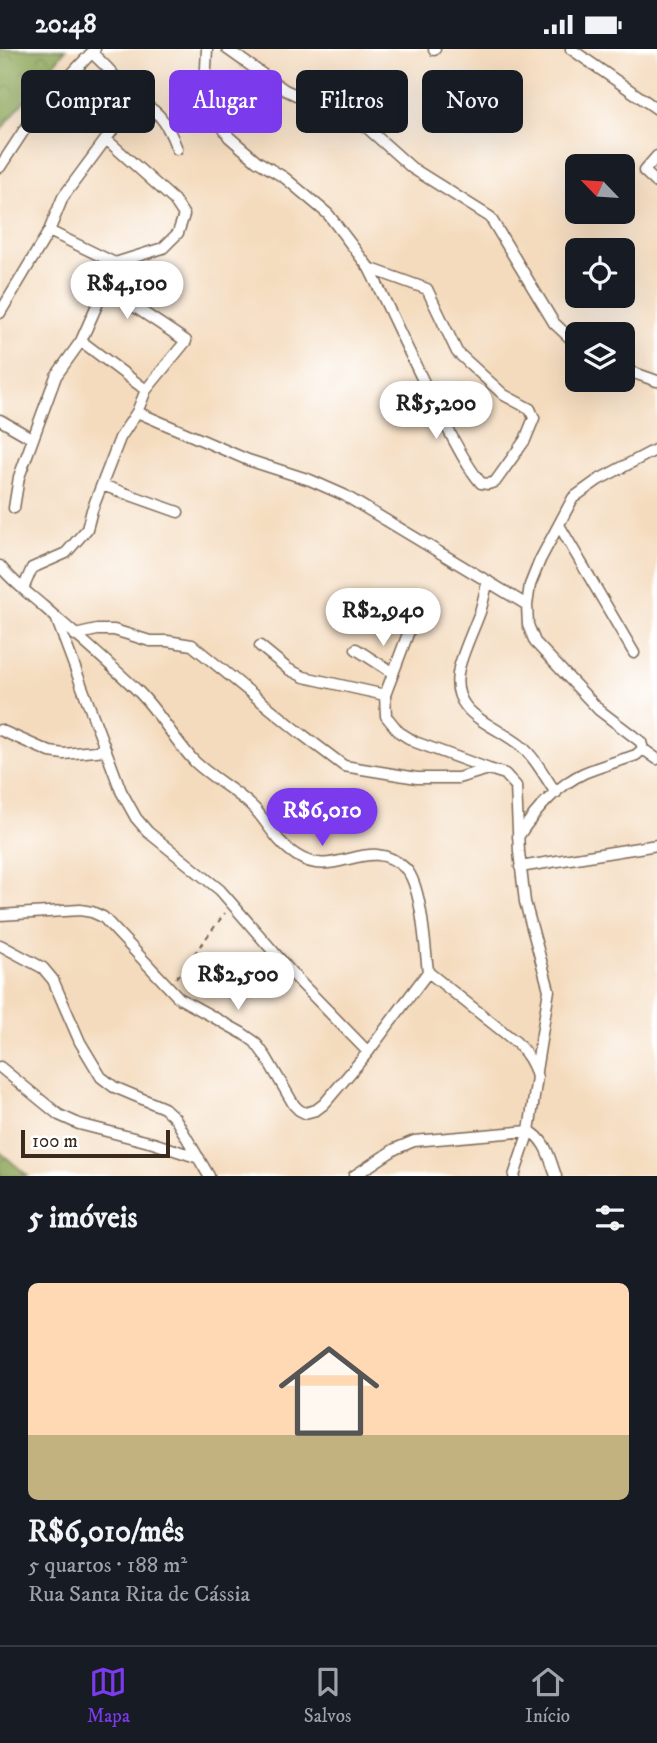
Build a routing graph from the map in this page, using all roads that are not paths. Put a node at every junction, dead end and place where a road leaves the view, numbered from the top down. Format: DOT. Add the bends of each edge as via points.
graph roads {
  1 [pos="207,49"];
  2 [pos="227,49"];
  3 [pos="570,49"];
  4 [pos="94,51"];
  5 [pos="109,70"];
  6 [pos="657,109"];
  7 [pos="155,111"];
  8 [pos="110,133"];
  9 [pos="106,139"];
  10 [pos="177,149"];
  11 [pos="657,156"];
  12 [pos="0,167"];
  13 [pos="657,183"];
  14 [pos="49,232"];
  15 [pos="115,263"];
  16 [pos="369,268"];
  17 [pos="105,287"];
  18 [pos="0,313"];
  19 [pos="565,333"];
  20 [pos="81,341"];
  21 [pos="635,373"];
  22 [pos="657,381"];
  23 [pos="146,390"];
  24 [pos="137,412"];
  25 [pos="0,420"];
  26 [pos="33,439"];
  27 [pos="657,449"];
  28 [pos="102,485"];
  29 [pos="14,508"];
  30 [pos="178,512"];
  31 [pos="559,524"];
  32 [pos="0,566"];
  33 [pos="488,581"];
  34 [pos="23,589"];
  35 [pos="527,604"];
  36 [pos="56,617"];
  37 [pos="409,631"];
  38 [pos="75,635"];
  39 [pos="260,646"];
  40 [pos="356,649"];
  41 [pos="634,653"];
  42 [pos="393,673"];
  43 [pos="385,695"];
  44 [pos="0,730"];
  45 [pos="643,749"];
  46 [pos="106,750"];
  47 [pos="657,759"];
  48 [pos="489,769"];
  49 [pos="556,793"];
  50 [pos="518,837"];
  51 [pos="657,845"];
  52 [pos="520,867"];
  53 [pos="0,915"];
  54 [pos="0,945"];
  55 [pos="428,972"];
  56 [pos="368,1052"];
  57 [pos="0,1067"];
  58 [pos="536,1071"];
  59 [pos="529,1131"];
  60 [pos="199,1158"];
  61 [pos="209,1176"];
  62 [pos="354,1176"];
  63 [pos="514,1176"];
  64 [pos="556,1176"];
  1 -- 16 [label="street" via="205,86 211,109 229,137 328,214"];
  2 -- 19 [label="street" via="285,90 365,126 412,168 490,217 554,323"];
  3 -- 6 [label="street"];
  4 -- 5 [label="street"];
  4 -- 12 [label="street" via="36,113"];
  7 -- 10 [label="street"];
  8 -- 9 [label="street"];
  9 -- 14 [label="street" via="63,197"];
  9 -- 15 [label="street" via="174,200 184,215 178,233 163,248"];
  11 -- 13 [label="street" via="644,171"];
  14 -- 15 [label="street"];
  14 -- 18 [label="street"];
  15 -- 17 [label="street" via="117,269"];
  16 -- 16 [label="street" via="427,289 457,352 504,395 530,409 534,418 525,440 495,482 481,483 459,450"];
  17 -- 20 [label="street"];
  17 -- 23 [label="street" via="186,341"];
  20 -- 23 [label="street"];
  20 -- 26 [label="street" via="56,376"];
  21 -- 22 [label="street"];
  23 -- 24 [label="street"];
  24 -- 28 [label="street" via="120,438"];
  24 -- 33 [label="street" via="344,495"];
  25 -- 26 [label="street"];
  26 -- 29 [label="street"];
  27 -- 31 [label="street" via="573,498"];
  28 -- 30 [label="street"];
  28 -- 34 [label="street" via="87,529 66,553 32,568"];
  31 -- 35 [label="street" via="540,560"];
  31 -- 41 [label="street"];
  32 -- 34 [label="street"];
  33 -- 35 [label="street"];
  33 -- 49 [label="street" via="459,669 457,690 467,709 522,746"];
  34 -- 36 [label="street"];
  35 -- 45 [label="street" via="535,642 598,710 641,742"];
  36 -- 38 [label="street"];
  36 -- 46 [label="street"];
  37 -- 42 [label="street"];
  38 -- 48 [label="street" via="114,630 149,641 192,645 344,766 417,778 458,778"];
  38 -- 55 [label="street" via="140,693 195,762 254,808 294,854 316,864 379,855 405,869 416,886"];
  39 -- 43 [label="street" via="304,677"];
  40 -- 42 [label="street"];
  42 -- 43 [label="street"];
  43 -- 48 [label="street" via="386,716 399,732"];
  44 -- 46 [label="street" via="50,752"];
  45 -- 47 [label="street"];
  45 -- 49 [label="street" via="583,774"];
  46 -- 56 [label="street" via="127,803 141,824 220,890"];
  48 -- 50 [label="street" via="505,774 516,786"];
  49 -- 50 [label="street" via="534,812"];
  50 -- 52 [label="street"];
  51 -- 52 [label="street"];
  52 -- 58 [label="street" via="549,990"];
  53 -- 56 [label="street" via="80,910 103,917 179,998 255,1042 294,1105 305,1113 324,1104"];
  54 -- 60 [label="street" via="48,973 101,1077 164,1108"];
  55 -- 56 [label="street"];
  55 -- 58 [label="street" via="516,1042"];
  57 -- 60 [label="street" via="59,1115"];
  58 -- 59 [label="street"];
  59 -- 62 [label="street" via="414,1141"];
  59 -- 63 [label="street"];
  59 -- 64 [label="street" via="541,1140"];
  60 -- 61 [label="street"];
}
